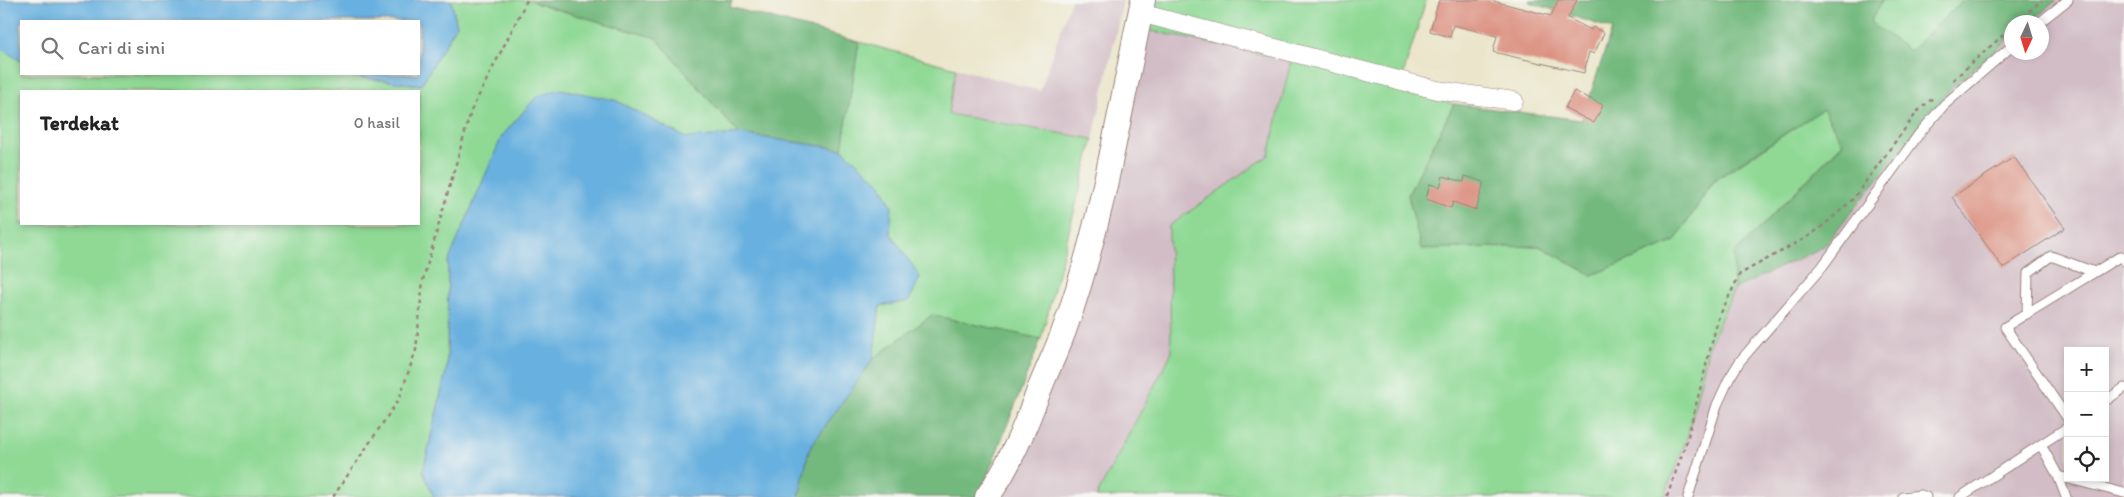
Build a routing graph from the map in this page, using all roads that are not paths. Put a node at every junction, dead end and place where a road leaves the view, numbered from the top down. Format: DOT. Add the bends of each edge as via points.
graph roads {
  1 [pos="2068,0"];
  2 [pos="1141,6"];
  3 [pos="2049,15"];
  4 [pos="2004,52"];
  5 [pos="1514,101"];
  6 [pos="2124,261"];
  7 [pos="2094,272"];
  8 [pos="2027,314"];
  9 [pos="2124,388"];
  10 [pos="2109,398"];
  11 [pos="2064,413"];
  12 [pos="2064,430"];
  13 [pos="2041,445"];
  14 [pos="2058,476"];
  15 [pos="2124,493"];
  16 [pos="987,497"];
  17 [pos="1688,497"];
  18 [pos="1903,497"];
  19 [pos="1926,497"];
  20 [pos="1960,497"];
  21 [pos="2066,497"];
  1 -- 3 [label="lane"];
  2 -- 5 [label="street" via="1437,90"];
  2 -- 16 [label="main road" via="1094,229 1066,325 1020,439"];
  4 -- 17 [label="lane" via="1971,79 1918,134 1822,266 1740,361 1717,405"];
  6 -- 7 [label="lane" via="2121,256"];
  7 -- 8 [label="lane"];
  7 -- 8 [label="lane" via="2051,256 2028,273"];
  8 -- 11 [label="lane" via="2005,327"];
  9 -- 10 [label="lane"];
  12 -- 13 [label="lane"];
  13 -- 14 [label="lane"];
  13 -- 20 [label="lane"];
  14 -- 15 [label="lane"];
  14 -- 21 [label="lane"];
  18 -- 19 [label="lane"];
}
